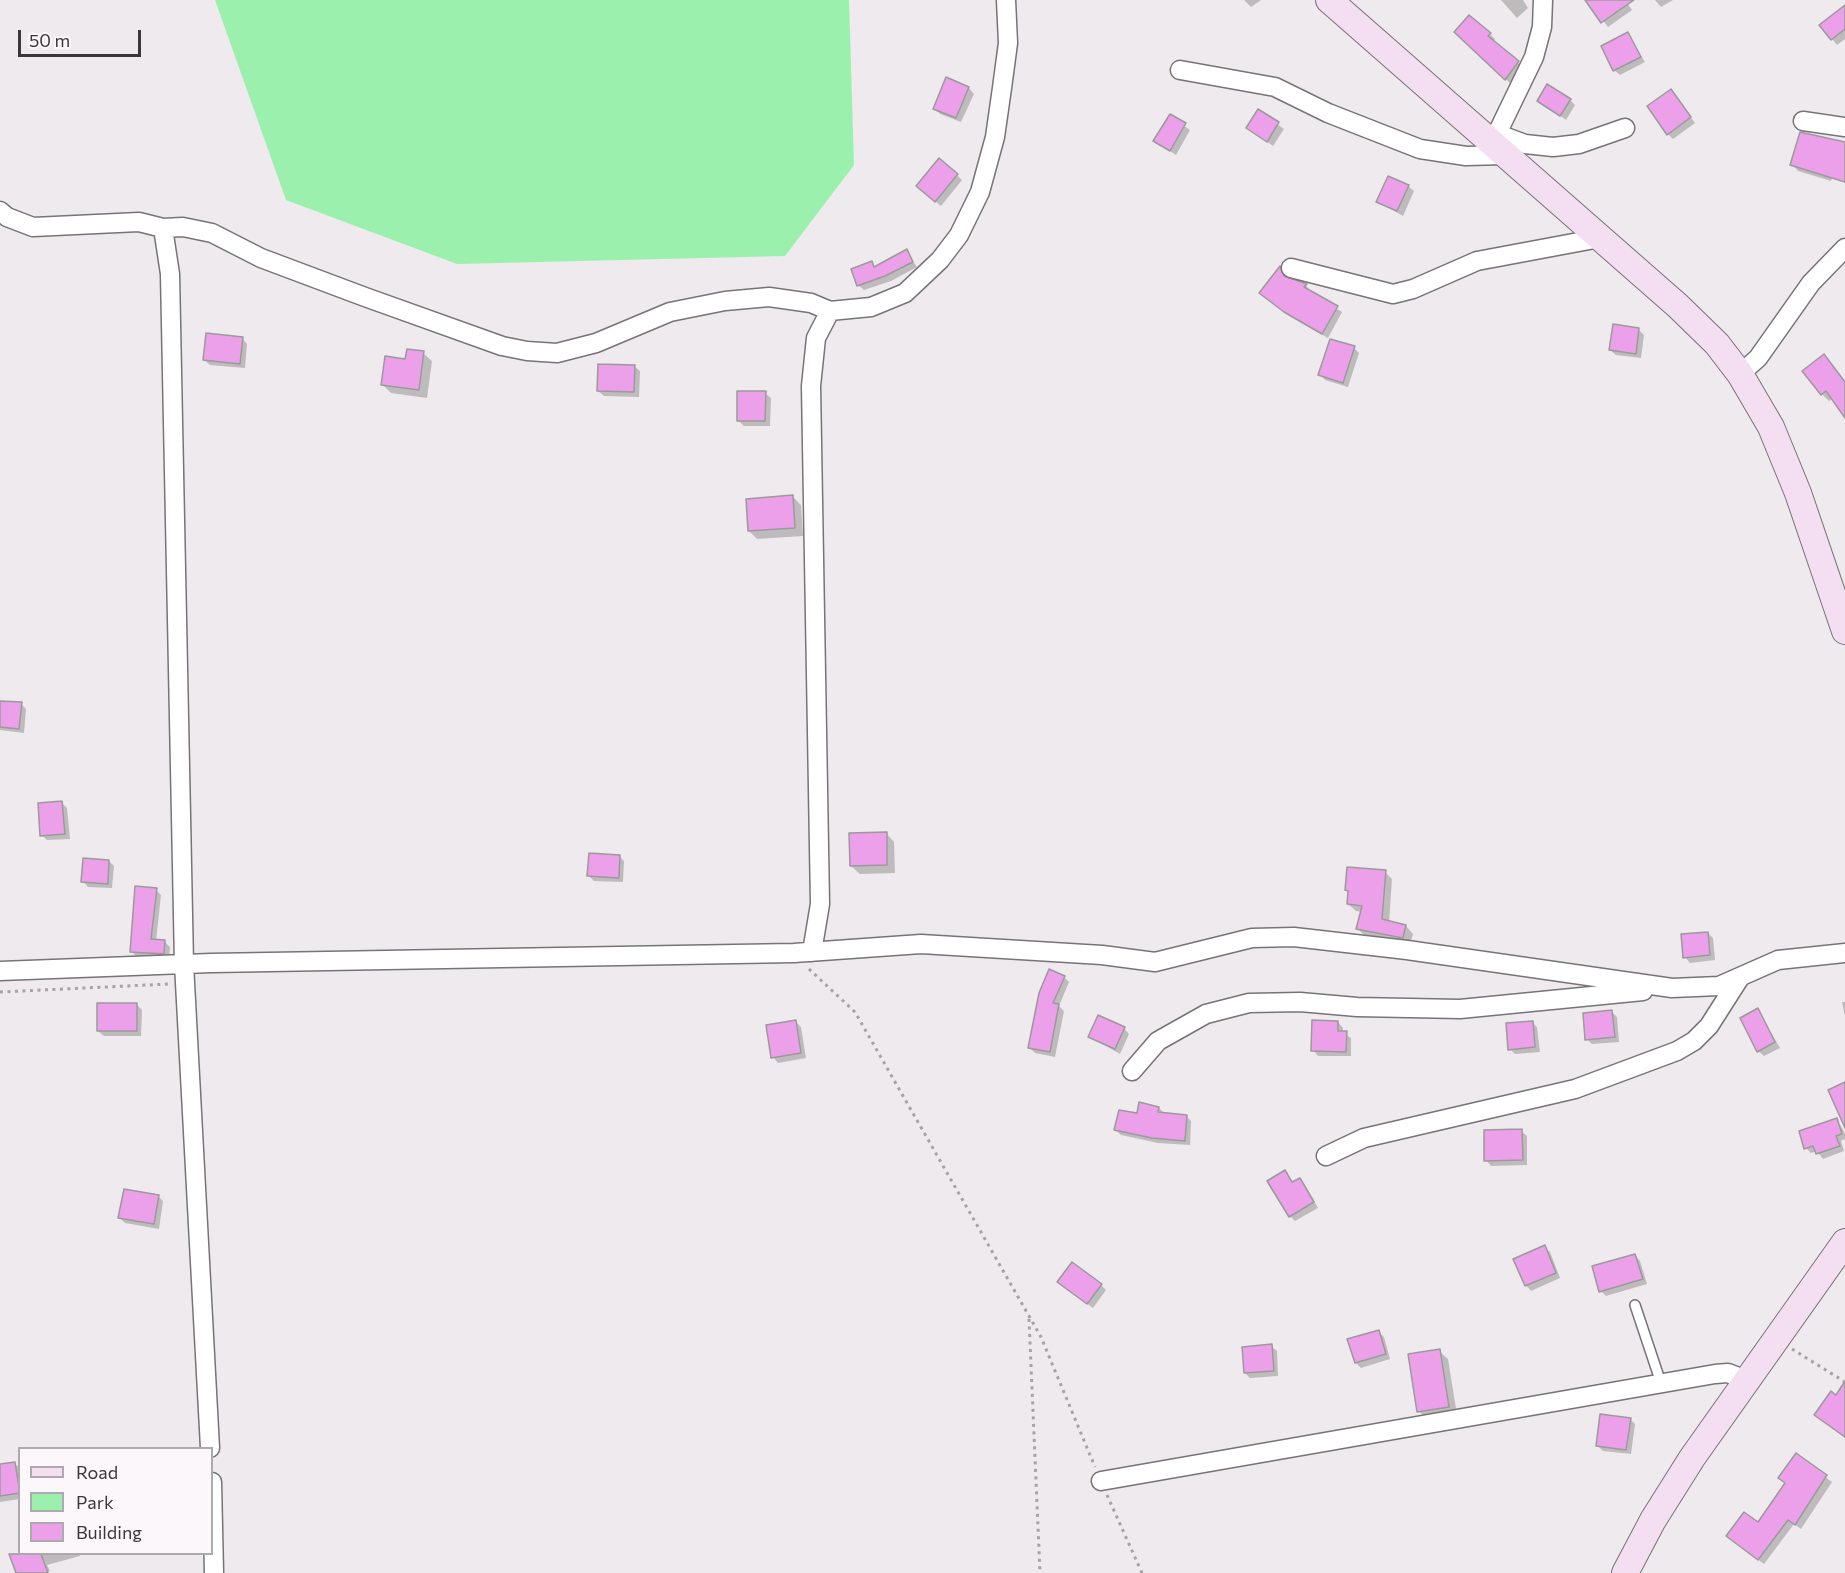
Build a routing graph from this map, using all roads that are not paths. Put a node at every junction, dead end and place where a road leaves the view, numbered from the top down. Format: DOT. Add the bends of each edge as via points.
graph roads {
  1 [pos="1006,0"];
  2 [pos="1329,0"];
  3 [pos="1543,0"];
  4 [pos="1180,70"];
  5 [pos="1803,121"];
  6 [pos="1845,127"];
  7 [pos="1624,128"];
  8 [pos="1498,145"];
  9 [pos="0,211"];
  10 [pos="163,228"];
  11 [pos="1600,238"];
  12 [pos="1845,248"];
  13 [pos="1291,268"];
  14 [pos="830,312"];
  15 [pos="1740,374"];
  16 [pos="1845,631"];
  17 [pos="803,952"];
  18 [pos="1845,953"];
  19 [pos="184,964"];
  20 [pos="0,970"];
  21 [pos="1739,979"];
  22 [pos="1672,988"];
  23 [pos="1132,1071"];
  24 [pos="1326,1156"];
  25 [pos="1845,1242"];
  26 [pos="1635,1305"];
  27 [pos="1746,1380"];
  28 [pos="1661,1383"];
  29 [pos="210,1447"];
  30 [pos="1101,1481"];
  31 [pos="213,1528"];
  32 [pos="214,1573"];
  33 [pos="1625,1573"];
  1 -- 14 [label="street" via="1008,43 995,137 980,192 959,235 906,293 871,307"];
  2 -- 8 [label="main road"];
  3 -- 8 [label="street" via="1542,27 1534,57"];
  4 -- 8 [label="street" via="1275,87 1328,113 1420,149 1466,156"];
  5 -- 6 [label="street"];
  7 -- 8 [label="street" via="1578,144"];
  8 -- 11 [label="main road"];
  9 -- 10 [label="street" via="33,227 139,222"];
  10 -- 14 [label="street" via="183,227 212,233 300,273 502,346 527,351 557,353 605,340 670,312 725,301 769,297 811,303"];
  10 -- 19 [label="street" via="170,274"];
  11 -- 13 [label="street" via="1477,261 1393,294"];
  11 -- 15 [label="main road" via="1678,306 1717,344"];
  12 -- 15 [label="street" via="1805,290 1758,358"];
  14 -- 17 [label="street" via="816,338 811,386 820,904"];
  15 -- 16 [label="main road" via="1768,419 1782,452"];
  17 -- 19 [label="street"];
  17 -- 22 [label="street" via="921,944 1155,962 1252,938 1294,938"];
  18 -- 21 [label="street" via="1778,960"];
  19 -- 20 [label="street"];
  19 -- 29 [label="street"];
  21 -- 22 [label="street" via="1719,986"];
  21 -- 24 [label="street" via="1709,1026 1677,1051 1575,1089 1364,1138"];
  22 -- 23 [label="street" via="1460,1009 1250,1003 1206,1014 1158,1041"];
  25 -- 27 [label="main road"];
  26 -- 28 [label="lane"];
  27 -- 28 [label="street" via="1728,1373"];
  27 -- 33 [label="main road" via="1653,1520"];
  28 -- 30 [label="street"];
  31 -- 32 [label="street"];
}
